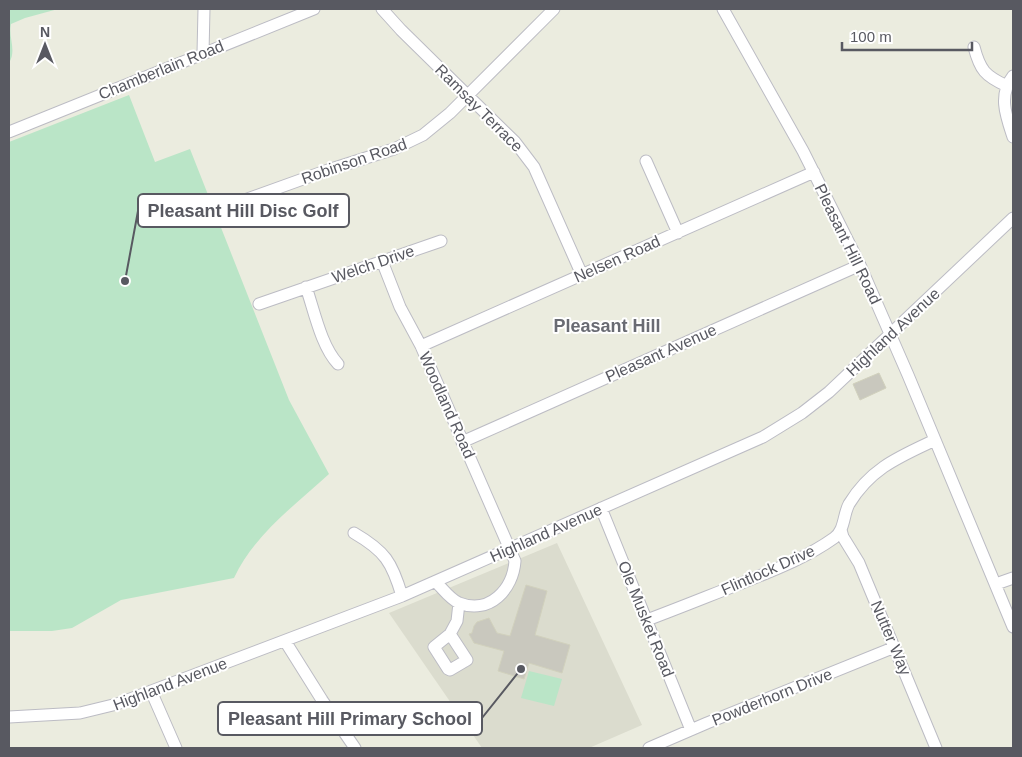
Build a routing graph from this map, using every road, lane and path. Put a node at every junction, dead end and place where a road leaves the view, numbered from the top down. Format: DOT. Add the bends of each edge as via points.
graph roads {
  1 [pos="204,9"];
  2 [pos="314,9"];
  3 [pos="382,9"];
  4 [pos="554,9"];
  5 [pos="723,9"];
  6 [pos="974,46"];
  7 [pos="204,54"];
  8 [pos="1010,81"];
  9 [pos="468,95"];
  10 [pos="9,132"];
  11 [pos="1013,137"];
  12 [pos="646,161"];
  13 [pos="814,172"];
  14 [pos="225,207"];
  15 [pos="1013,218"];
  16 [pos="678,232"];
  17 [pos="441,241"];
  18 [pos="382,261"];
  19 [pos="860,265"];
  20 [pos="582,275"];
  21 [pos="306,287"];
  22 [pos="259,304"];
  23 [pos="891,334"];
  24 [pos="421,346"];
  25 [pos="338,364"];
  26 [pos="935,440"];
  27 [pos="462,442"];
  28 [pos="601,508"];
  29 [pos="841,530"];
  30 [pos="354,533"];
  31 [pos="510,550"];
  32 [pos="1013,578"];
  33 [pos="436,582"];
  34 [pos="996,584"];
  35 [pos="402,596"];
  36 [pos="459,603"];
  37 [pos="647,620"];
  38 [pos="1013,627"];
  39 [pos="450,634"];
  40 [pos="285,641"];
  41 [pos="895,647"];
  42 [pos="151,691"];
  43 [pos="9,717"];
  44 [pos="691,730"];
  45 [pos="176,748"];
  46 [pos="354,748"];
  47 [pos="649,748"];
  48 [pos="936,748"];
  1 -- 7 [label="street"];
  2 -- 7 [label="street, Chamberlain Road"];
  3 -- 9 [label="street, Ramsay Terrace"];
  4 -- 9 [label="street, Robinson Road"];
  5 -- 13 [label="street, Pleasant Hill Road"];
  6 -- 8 [label="street" via="983,72 995,80"];
  7 -- 10 [label="street, Chamberlain Road"];
  8 -- 11 [label="street" via="1004,108"];
  9 -- 14 [label="street, Robinson Road" via="437,124 409,143"];
  9 -- 20 [label="street, Ramsay Terrace" via="515,142 531,163"];
  12 -- 16 [label="street"];
  13 -- 16 [label="street, Nelsen Road"];
  13 -- 19 [label="street, Pleasant Hill Road"];
  15 -- 23 [label="street, Highland Avenue"];
  16 -- 20 [label="street, Nelsen Road"];
  17 -- 18 [label="street, Welch Drive"];
  18 -- 21 [label="street, Welch Drive"];
  18 -- 24 [label="street, Woodland Road" via="403,314"];
  19 -- 23 [label="street, Pleasant Hill Road"];
  19 -- 27 [label="street, Pleasant Avenue"];
  20 -- 24 [label="street, Nelsen Road"];
  21 -- 22 [label="street, Welch Drive"];
  21 -- 25 [label="street" via="328,350"];
  23 -- 26 [label="street, Pleasant Hill Road"];
  23 -- 28 [label="street, Highland Avenue" via="829,392 782,427"];
  24 -- 27 [label="street, Woodland Road"];
  26 -- 29 [label="street" via="889,462 871,476 848,507"];
  26 -- 34 [label="street, Pleasant Hill Road"];
  27 -- 31 [label="street, Woodland Road"];
  28 -- 31 [label="street, Highland Avenue"];
  28 -- 37 [label="street, Ole Musket Road"];
  29 -- 37 [label="street, Flintlock Drive" via="829,542 797,560"];
  29 -- 41 [label="street, Nutter Way" via="859,563"];
  30 -- 35 [label="street" via="370,542 388,560 395,571"];
  31 -- 33 [label="street, Highland Avenue"];
  31 -- 36 [label="street, Woodland Road" via="515,561 504,592 496,600 481,606"];
  32 -- 34 [label="street"];
  33 -- 35 [label="street, Highland Avenue"];
  33 -- 36 [label="street"];
  34 -- 38 [label="street, Pleasant Hill Road"];
  35 -- 40 [label="street, Highland Avenue"];
  36 -- 39 [label="street" via="457,621"];
  37 -- 44 [label="street, Ole Musket Road"];
  40 -- 42 [label="street, Highland Avenue"];
  40 -- 46 [label="street"];
  41 -- 44 [label="street, Powderhorn Drive"];
  41 -- 48 [label="street, Nutter Way"];
  42 -- 43 [label="street, Highland Avenue" via="91,712"];
  42 -- 45 [label="street"];
  44 -- 47 [label="street, Powderhorn Drive"];
}
